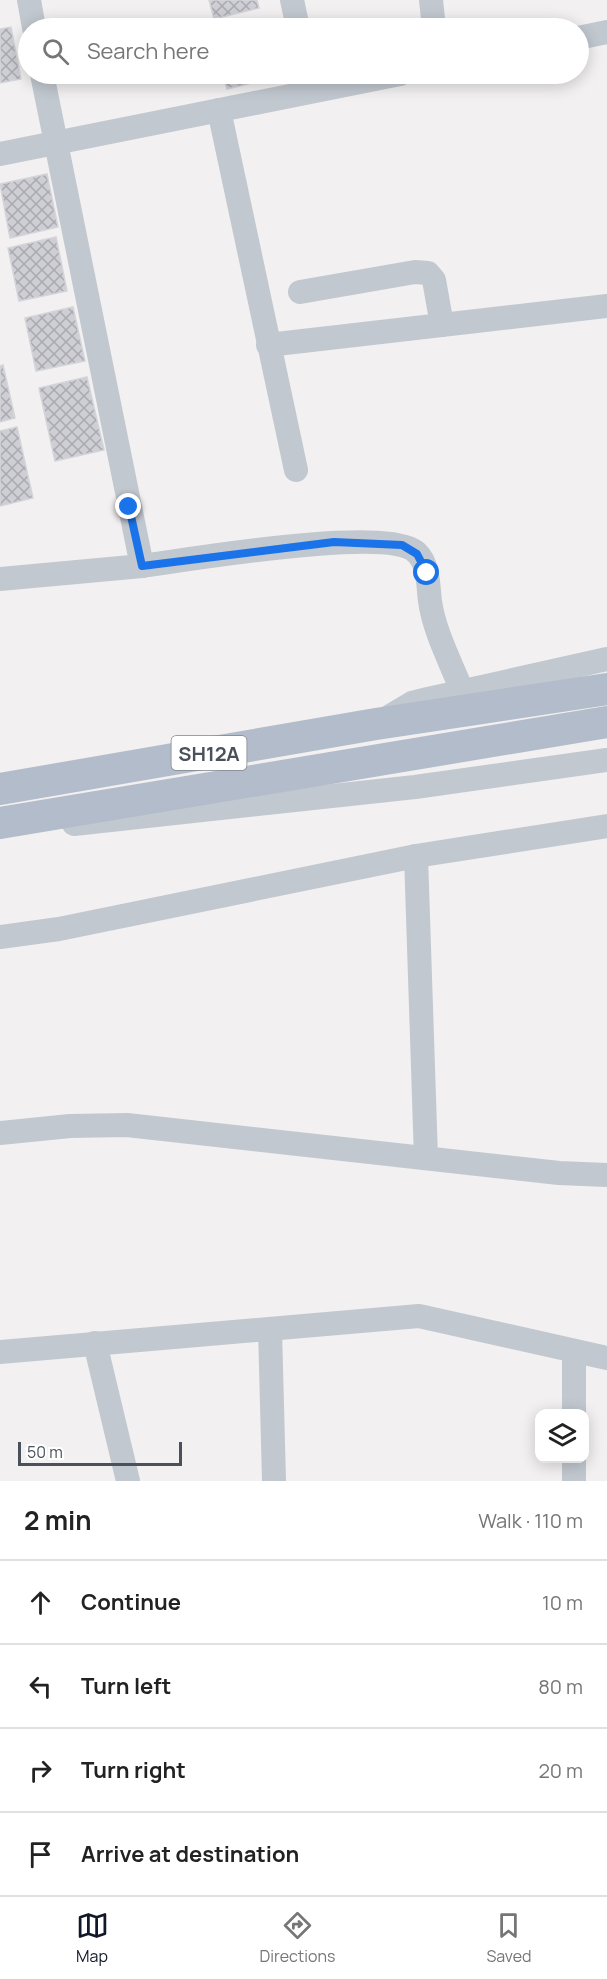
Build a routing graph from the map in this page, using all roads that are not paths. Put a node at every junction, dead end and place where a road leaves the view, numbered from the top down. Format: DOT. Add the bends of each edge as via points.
graph roads {
  1 [pos="30,0"];
  2 [pos="292,0"];
  3 [pos="431,0"];
  4 [pos="33,18"];
  5 [pos="296,18"];
  6 [pos="433,18"];
  7 [pos="607,32"];
  8 [pos="589,36"];
  9 [pos="44,84"];
  10 [pos="303,84"];
  11 [pos="219,110"];
  12 [pos="54,143"];
  13 [pos="0,154"];
  14 [pos="300,292"];
  15 [pos="607,306"];
  16 [pos="442,325"];
  17 [pos="268,345"];
  18 [pos="296,470"];
  19 [pos="142,566"];
  20 [pos="0,579"];
  21 [pos="607,659"];
  22 [pos="607,689"];
  23 [pos="462,691"];
  24 [pos="607,722"];
  25 [pos="376,724"];
  26 [pos="607,760"];
  27 [pos="0,789"];
  28 [pos="0,823"];
  29 [pos="607,826"];
  30 [pos="0,829"];
  31 [pos="416,856"];
  32 [pos="0,937"];
  33 [pos="0,1133"];
  34 [pos="426,1158"];
  35 [pos="607,1175"];
  36 [pos="270,1329"];
  37 [pos="95,1343"];
  38 [pos="574,1351"];
  39 [pos="0,1352"];
  40 [pos="607,1358"];
  41 [pos="574,1409"];
  42 [pos="574,1463"];
  43 [pos="128,1481"];
  44 [pos="274,1481"];
  45 [pos="574,1481"];
  1 -- 4 [label="street"];
  2 -- 5 [label="street"];
  3 -- 6 [label="street"];
  7 -- 8 [label="street"];
  9 -- 12 [label="street"];
  10 -- 11 [label="street"];
  11 -- 12 [label="street"];
  11 -- 17 [label="street"];
  12 -- 13 [label="street"];
  12 -- 19 [label="street"];
  14 -- 16 [label="street" via="428,273 434,280"];
  15 -- 16 [label="street"];
  16 -- 17 [label="street"];
  17 -- 18 [label="street"];
  19 -- 20 [label="street"];
  19 -- 23 [label="street" via="334,542 402,545 417,554 427,573 434,616"];
  21 -- 23 [label="street"];
  22 -- 25 [label="main road, SH12A"];
  23 -- 25 [label="street" via="412,703"];
  24 -- 28 [label="main road, SH12A"];
  25 -- 27 [label="main road, SH12A"];
  26 -- 30 [label="street" via="258,806"];
  29 -- 31 [label="street"];
  31 -- 32 [label="street" via="59,929"];
  31 -- 34 [label="street"];
  33 -- 34 [label="street" via="127,1125"];
  34 -- 35 [label="street"];
  36 -- 37 [label="street"];
  36 -- 38 [label="street" via="419,1316"];
  36 -- 44 [label="street"];
  37 -- 39 [label="street"];
  37 -- 43 [label="street"];
  38 -- 40 [label="street"];
  38 -- 41 [label="street"];
  42 -- 45 [label="street"];
}
